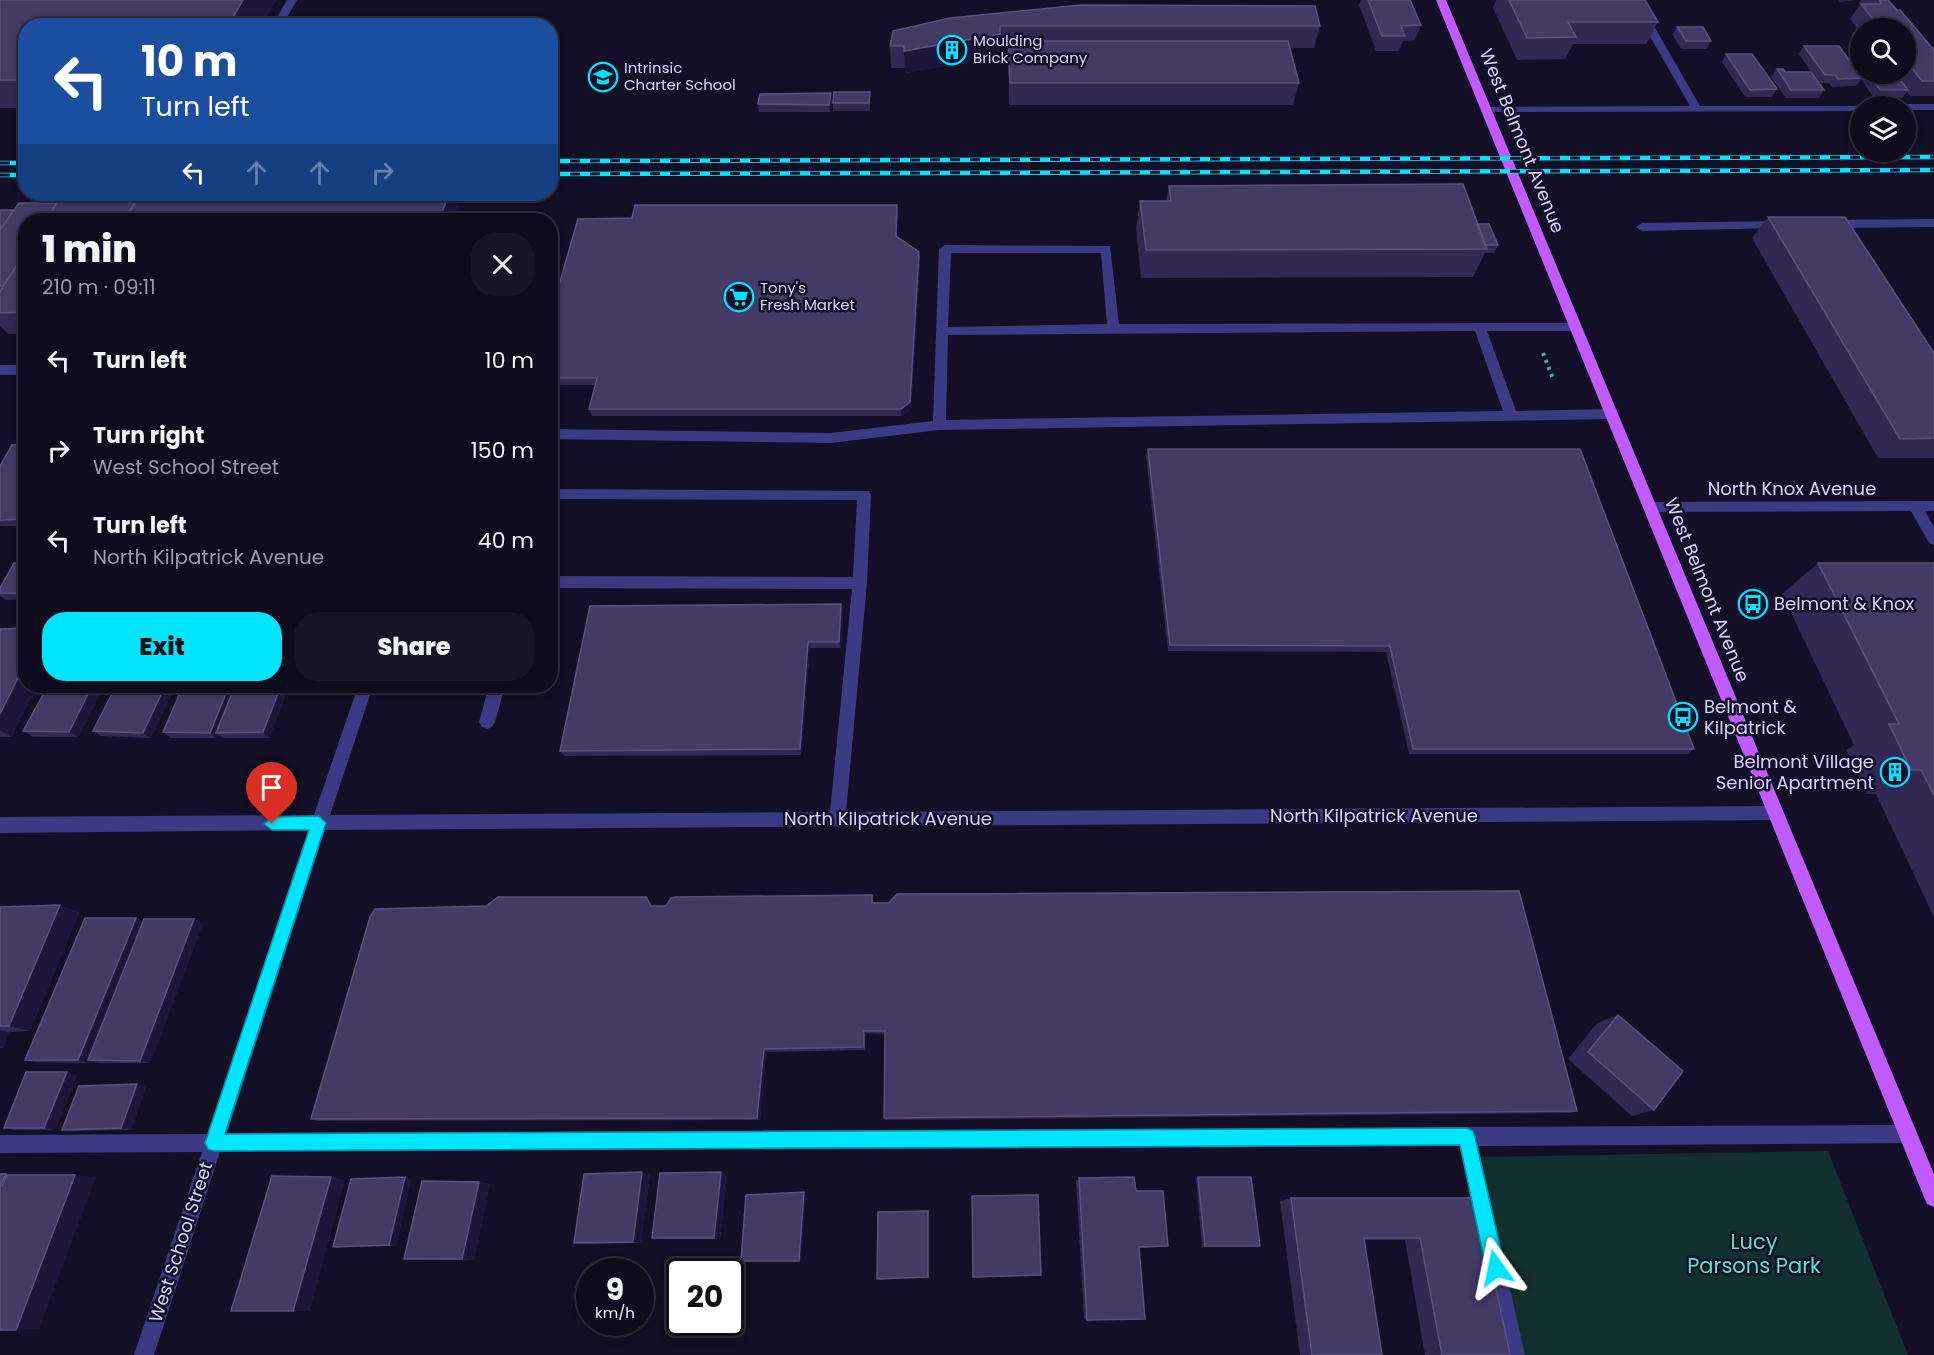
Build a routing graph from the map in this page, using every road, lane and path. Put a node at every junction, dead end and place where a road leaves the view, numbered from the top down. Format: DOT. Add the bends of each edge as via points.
graph roads {
  1 [pos="292,0"];
  2 [pos="1441,0"];
  3 [pos="1634,0"];
  4 [pos="282,18"];
  5 [pos="1916,107"];
  6 [pos="1934,107"];
  7 [pos="1850,108"];
  8 [pos="1697,109"];
  9 [pos="1487,110"];
  10 [pos="1934,223"];
  11 [pos="1814,224"];
  12 [pos="1791,225"];
  13 [pos="1642,227"];
  14 [pos="1479,327"];
  15 [pos="1576,327"];
  16 [pos="1113,328"];
  17 [pos="943,331"];
  18 [pos="1543,353"];
  19 [pos="0,370"];
  20 [pos="18,370"];
  21 [pos="1553,379"];
  22 [pos="1612,414"];
  23 [pos="1511,416"];
  24 [pos="939,425"];
  25 [pos="558,434"];
  26 [pos="558,494"];
  27 [pos="1915,506"];
  28 [pos="1934,506"];
  29 [pos="1650,507"];
  30 [pos="1934,539"];
  31 [pos="558,582"];
  32 [pos="860,583"];
  33 [pos="362,693"];
  34 [pos="495,693"];
  35 [pos="487,722"];
  36 [pos="1776,813"];
  37 [pos="837,820"];
  38 [pos="319,823"];
  39 [pos="0,825"];
  40 [pos="1908,1134"];
  41 [pos="1467,1137"];
  42 [pos="214,1143"];
  43 [pos="0,1144"];
  44 [pos="1929,1173"];
  45 [pos="1934,1197"];
  46 [pos="144,1355"];
  47 [pos="1515,1355"];
  1 -- 4 [label="street"];
  2 -- 9 [label="main road, West Belmont Avenue"];
  3 -- 8 [label="street"];
  5 -- 6 [label="street"];
  7 -- 8 [label="street"];
  8 -- 9 [label="street"];
  9 -- 15 [label="main road, West Belmont Avenue"];
  10 -- 11 [label="street" via="1852,228"];
  12 -- 13 [label="street"];
  14 -- 15 [label="street"];
  14 -- 16 [label="street"];
  14 -- 23 [label="street"];
  15 -- 22 [label="main road, West Belmont Avenue"];
  16 -- 17 [label="street"];
  16 -- 17 [label="street" via="1106,249 945,249"];
  17 -- 24 [label="street"];
  18 -- 21 [label="path"];
  19 -- 20 [label="street"];
  22 -- 23 [label="street"];
  22 -- 29 [label="main road, West Belmont Avenue"];
  23 -- 24 [label="street"];
  24 -- 25 [label="street" via="831,438"];
  26 -- 32 [label="street" via="864,495"];
  27 -- 28 [label="street, North Knox Avenue"];
  27 -- 29 [label="street, North Knox Avenue"];
  27 -- 30 [label="street"];
  29 -- 36 [label="main road, West Belmont Avenue"];
  31 -- 32 [label="street"];
  32 -- 37 [label="street"];
  33 -- 38 [label="street, West School Street"];
  34 -- 35 [label="street"];
  36 -- 37 [label="street, North Kilpatrick Avenue"];
  36 -- 40 [label="main road, West Belmont Avenue"];
  37 -- 38 [label="street, North Kilpatrick Avenue"];
  38 -- 39 [label="street, North Kilpatrick Avenue"];
  38 -- 42 [label="street, West School Street"];
  40 -- 41 [label="street"];
  40 -- 44 [label="main road, West Belmont Avenue"];
  41 -- 42 [label="street"];
  41 -- 47 [label="street"];
  42 -- 43 [label="street"];
  42 -- 46 [label="street, West School Street"];
  44 -- 45 [label="main road, West Belmont Avenue"];
}
